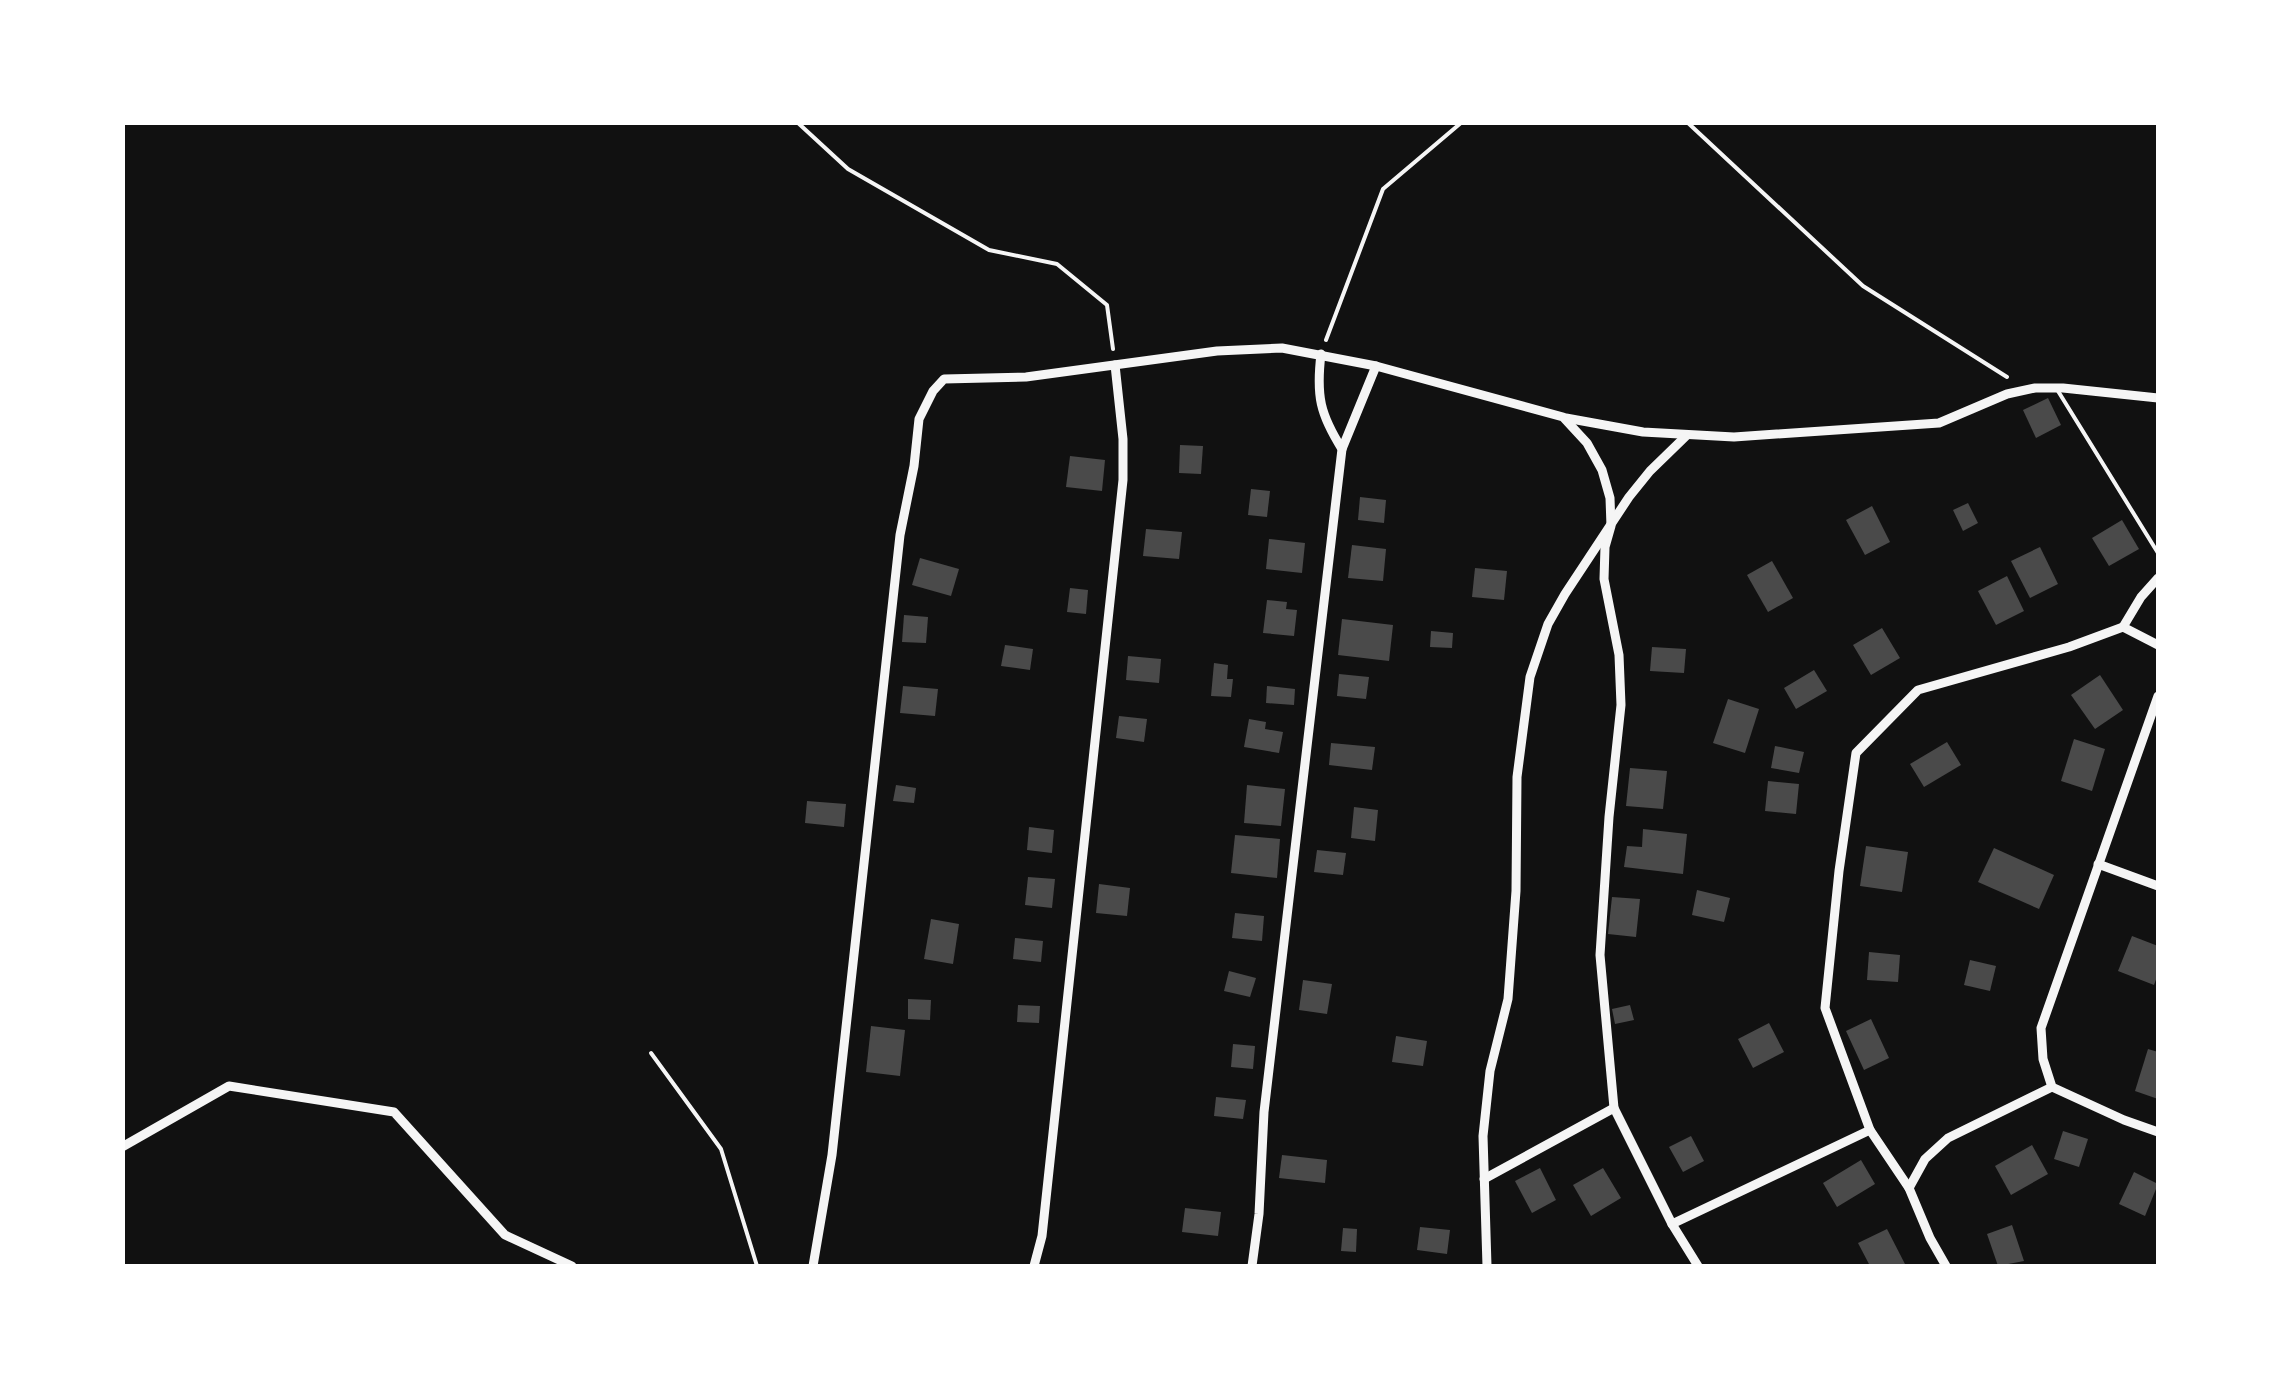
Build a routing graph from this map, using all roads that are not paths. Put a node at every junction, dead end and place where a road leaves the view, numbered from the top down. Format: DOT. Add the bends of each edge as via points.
graph roads {
  1 [pos="1321,354"];
  2 [pos="1115,365"];
  3 [pos="1376,366"];
  4 [pos="2056,388"];
  5 [pos="2158,398"];
  6 [pos="1563,417"];
  7 [pos="1686,436"];
  8 [pos="1342,450"];
  9 [pos="1612,526"];
  10 [pos="2158,553"];
  11 [pos="2158,578"];
  12 [pos="2123,628"];
  13 [pos="2158,645"];
  14 [pos="2158,696"];
  15 [pos="2098,864"];
  16 [pos="2158,886"];
  17 [pos="2052,1087"];
  18 [pos="1614,1108"];
  19 [pos="1870,1130"];
  20 [pos="2158,1132"];
  21 [pos="122,1148"];
  22 [pos="1484,1180"];
  23 [pos="1909,1188"];
  24 [pos="1672,1224"];
  25 [pos="572,1266"];
  26 [pos="813,1266"];
  27 [pos="1034,1266"];
  28 [pos="1252,1266"];
  29 [pos="1487,1266"];
  30 [pos="1698,1266"];
  31 [pos="1946,1266"];
  1 -- 2 [label="street" via="1250,348"];
  1 -- 3 [label="street"];
  1 -- 8 [label="street" via="1319,400"];
  2 -- 26 [label="street" via="1026,378 944,379 918,419 832,1155"];
  2 -- 27 [label="street" via="1123,480"];
  3 -- 6 [label="street"];
  3 -- 8 [label="street"];
  4 -- 5 [label="street"];
  4 -- 7 [label="street" via="2007,394 1940,423"];
  4 -- 10 [label="lane"];
  6 -- 7 [label="street"];
  6 -- 9 [label="street" via="1602,470"];
  7 -- 9 [label="street" via="1650,471"];
  8 -- 28 [label="street"];
  9 -- 18 [label="street" via="1604,579 1622,705 1600,955"];
  9 -- 22 [label="street" via="1548,624 1530,677 1516,777 1508,998 1487,1096"];
  11 -- 12 [label="street"];
  12 -- 13 [label="street"];
  12 -- 19 [label="street" via="1918,690 1856,753 1826,1008"];
  14 -- 15 [label="street"];
  15 -- 16 [label="street"];
  15 -- 17 [label="street" via="2040,1028"];
  17 -- 20 [label="street"];
  17 -- 23 [label="street" via="1948,1138 1925,1158"];
  18 -- 22 [label="street"];
  18 -- 24 [label="street"];
  19 -- 23 [label="street"];
  19 -- 24 [label="street"];
  21 -- 25 [label="street" via="229,1086 394,1112 505,1235"];
  22 -- 29 [label="street"];
  23 -- 31 [label="street"];
  24 -- 30 [label="street"];
}
